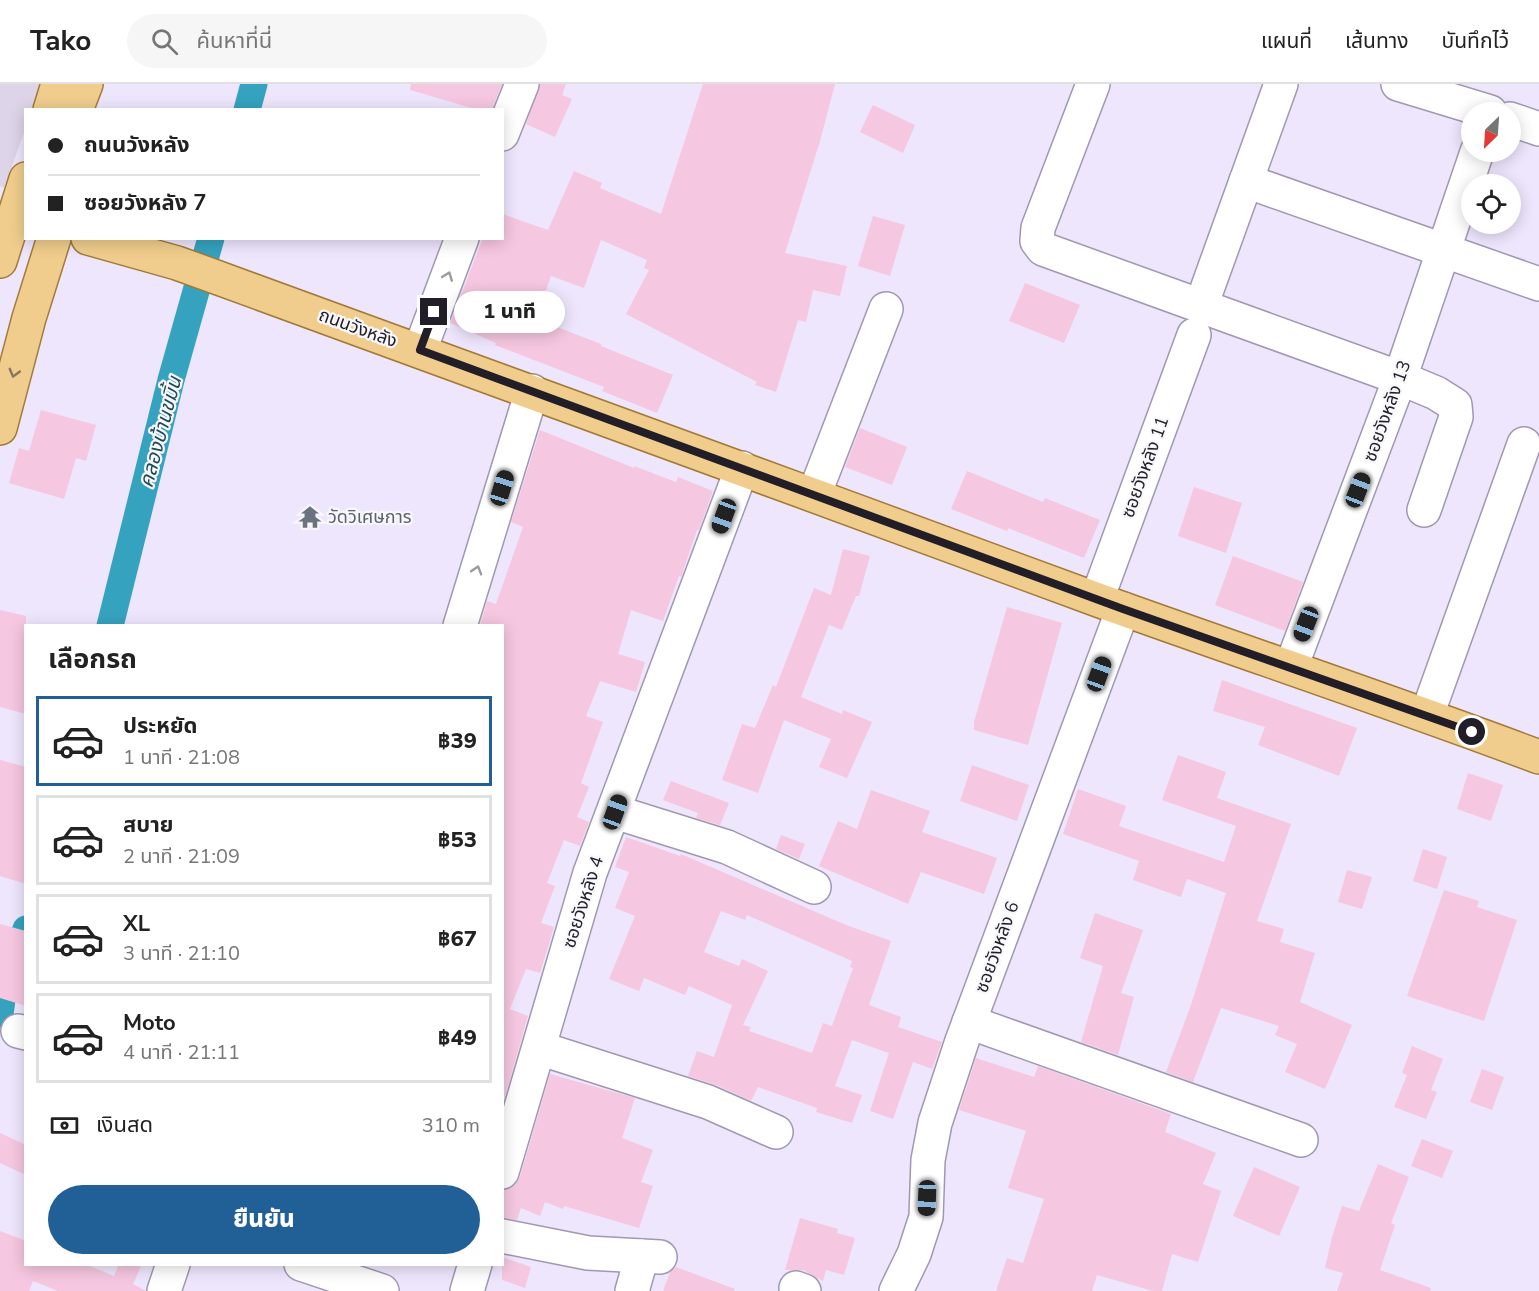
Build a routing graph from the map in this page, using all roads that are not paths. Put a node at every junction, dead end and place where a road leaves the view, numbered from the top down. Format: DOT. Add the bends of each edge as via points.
graph roads {
  1 [pos="58,84"];
  2 [pos="86,84"];
  3 [pos="108,84"];
  4 [pos="522,84"];
  5 [pos="1093,84"];
  6 [pos="1281,84"];
  7 [pos="1398,84"];
  8 [pos="1461,103"];
  9 [pos="51,108"];
  10 [pos="77,108"];
  11 [pos="100,108"];
  12 [pos="1521,123"];
  13 [pos="504,129"];
  14 [pos="1539,129"];
  15 [pos="1473,162"];
  16 [pos="1246,181"];
  17 [pos="17,201"];
  18 [pos="33,240"];
  19 [pos="53,240"];
  20 [pos="95,240"];
  21 [pos="461,240"];
  22 [pos="1443,250"];
  23 [pos="0,261"];
  24 [pos="1539,284"];
  25 [pos="886,309"];
  26 [pos="1198,320"];
  27 [pos="0,342"];
  28 [pos="420,350"];
  29 [pos="1401,378"];
  30 [pos="532,391"];
  31 [pos="0,428"];
  32 [pos="1524,444"];
  33 [pos="742,468"];
  34 [pos="814,495"];
  35 [pos="1424,510"];
  36 [pos="1110,604"];
  37 [pos="461,624"];
  38 [pos="1291,667"];
  39 [pos="1427,715"];
  40 [pos="1539,757"];
  41 [pos="615,812"];
  42 [pos="814,887"];
  43 [pos="969,1022"];
  44 [pos="539,1048"];
  45 [pos="776,1132"];
  46 [pos="1301,1140"];
  47 [pos="504,1165"];
  48 [pos="504,1236"];
  49 [pos="172,1266"];
  50 [pos="307,1266"];
  51 [pos="474,1266"];
  52 [pos="164,1291"];
  53 [pos="382,1291"];
  54 [pos="467,1291"];
  55 [pos="632,1291"];
  56 [pos="896,1291"];
  1 -- 9 [label="main road"];
  2 -- 10 [label="main road"];
  3 -- 11 [label="main road"];
  4 -- 13 [label="street"];
  5 -- 26 [label="street" via="1036,241 1043,249"];
  6 -- 16 [label="street, ซอยวังหลัง 11"];
  7 -- 8 [label="street"];
  12 -- 14 [label="street"];
  15 -- 22 [label="street, ซอยวังหลัง 13"];
  16 -- 22 [label="street"];
  16 -- 26 [label="street, ซอยวังหลัง 11"];
  17 -- 23 [label="main road"];
  18 -- 27 [label="main road"];
  19 -- 31 [label="main road, one-way"];
  20 -- 28 [label="main road, ถนนวังหลัง" via="177,263"];
  28 -- 21 [label="street, one-way"];
  22 -- 24 [label="street"];
  22 -- 29 [label="street, ซอยวังหลัง 13"];
  25 -- 34 [label="street"];
  26 -- 29 [label="street"];
  26 -- 36 [label="street, ซอยวังหลัง 11"];
  28 -- 30 [label="main road, ถนนวังหลัง"];
  29 -- 35 [label="street" via="1455,405 1456,417"];
  29 -- 38 [label="street, ซอยวังหลัง 13"];
  30 -- 33 [label="main road, ถนนวังหลัง"];
  37 -- 30 [label="street, one-way"];
  32 -- 39 [label="street"];
  33 -- 34 [label="main road, ถนนวังหลัง"];
  33 -- 41 [label="street, ซอยวังหลัง 4"];
  34 -- 36 [label="main road, ถนนวังหลัง"];
  36 -- 38 [label="main road, ถนนวังหลัง"];
  36 -- 43 [label="street, ซอยวังหลัง 6"];
  38 -- 39 [label="main road, ถนนวังหลัง"];
  39 -- 40 [label="main road, ถนนวังหลัง"];
  41 -- 42 [label="street" via="727,847"];
  41 -- 44 [label="street, ซอยวังหลัง 4" via="590,873"];
  43 -- 46 [label="street"];
  43 -- 56 [label="street, ซอยวังหลัง 6" via="935,1123 928,1160 926,1217"];
  44 -- 45 [label="street" via="708,1102"];
  44 -- 47 [label="street, ซอยวังหลัง 4"];
  48 -- 55 [label="street" via="588,1253 651,1256"];
  49 -- 52 [label="street"];
  50 -- 53 [label="street"];
  51 -- 54 [label="street"];
}
